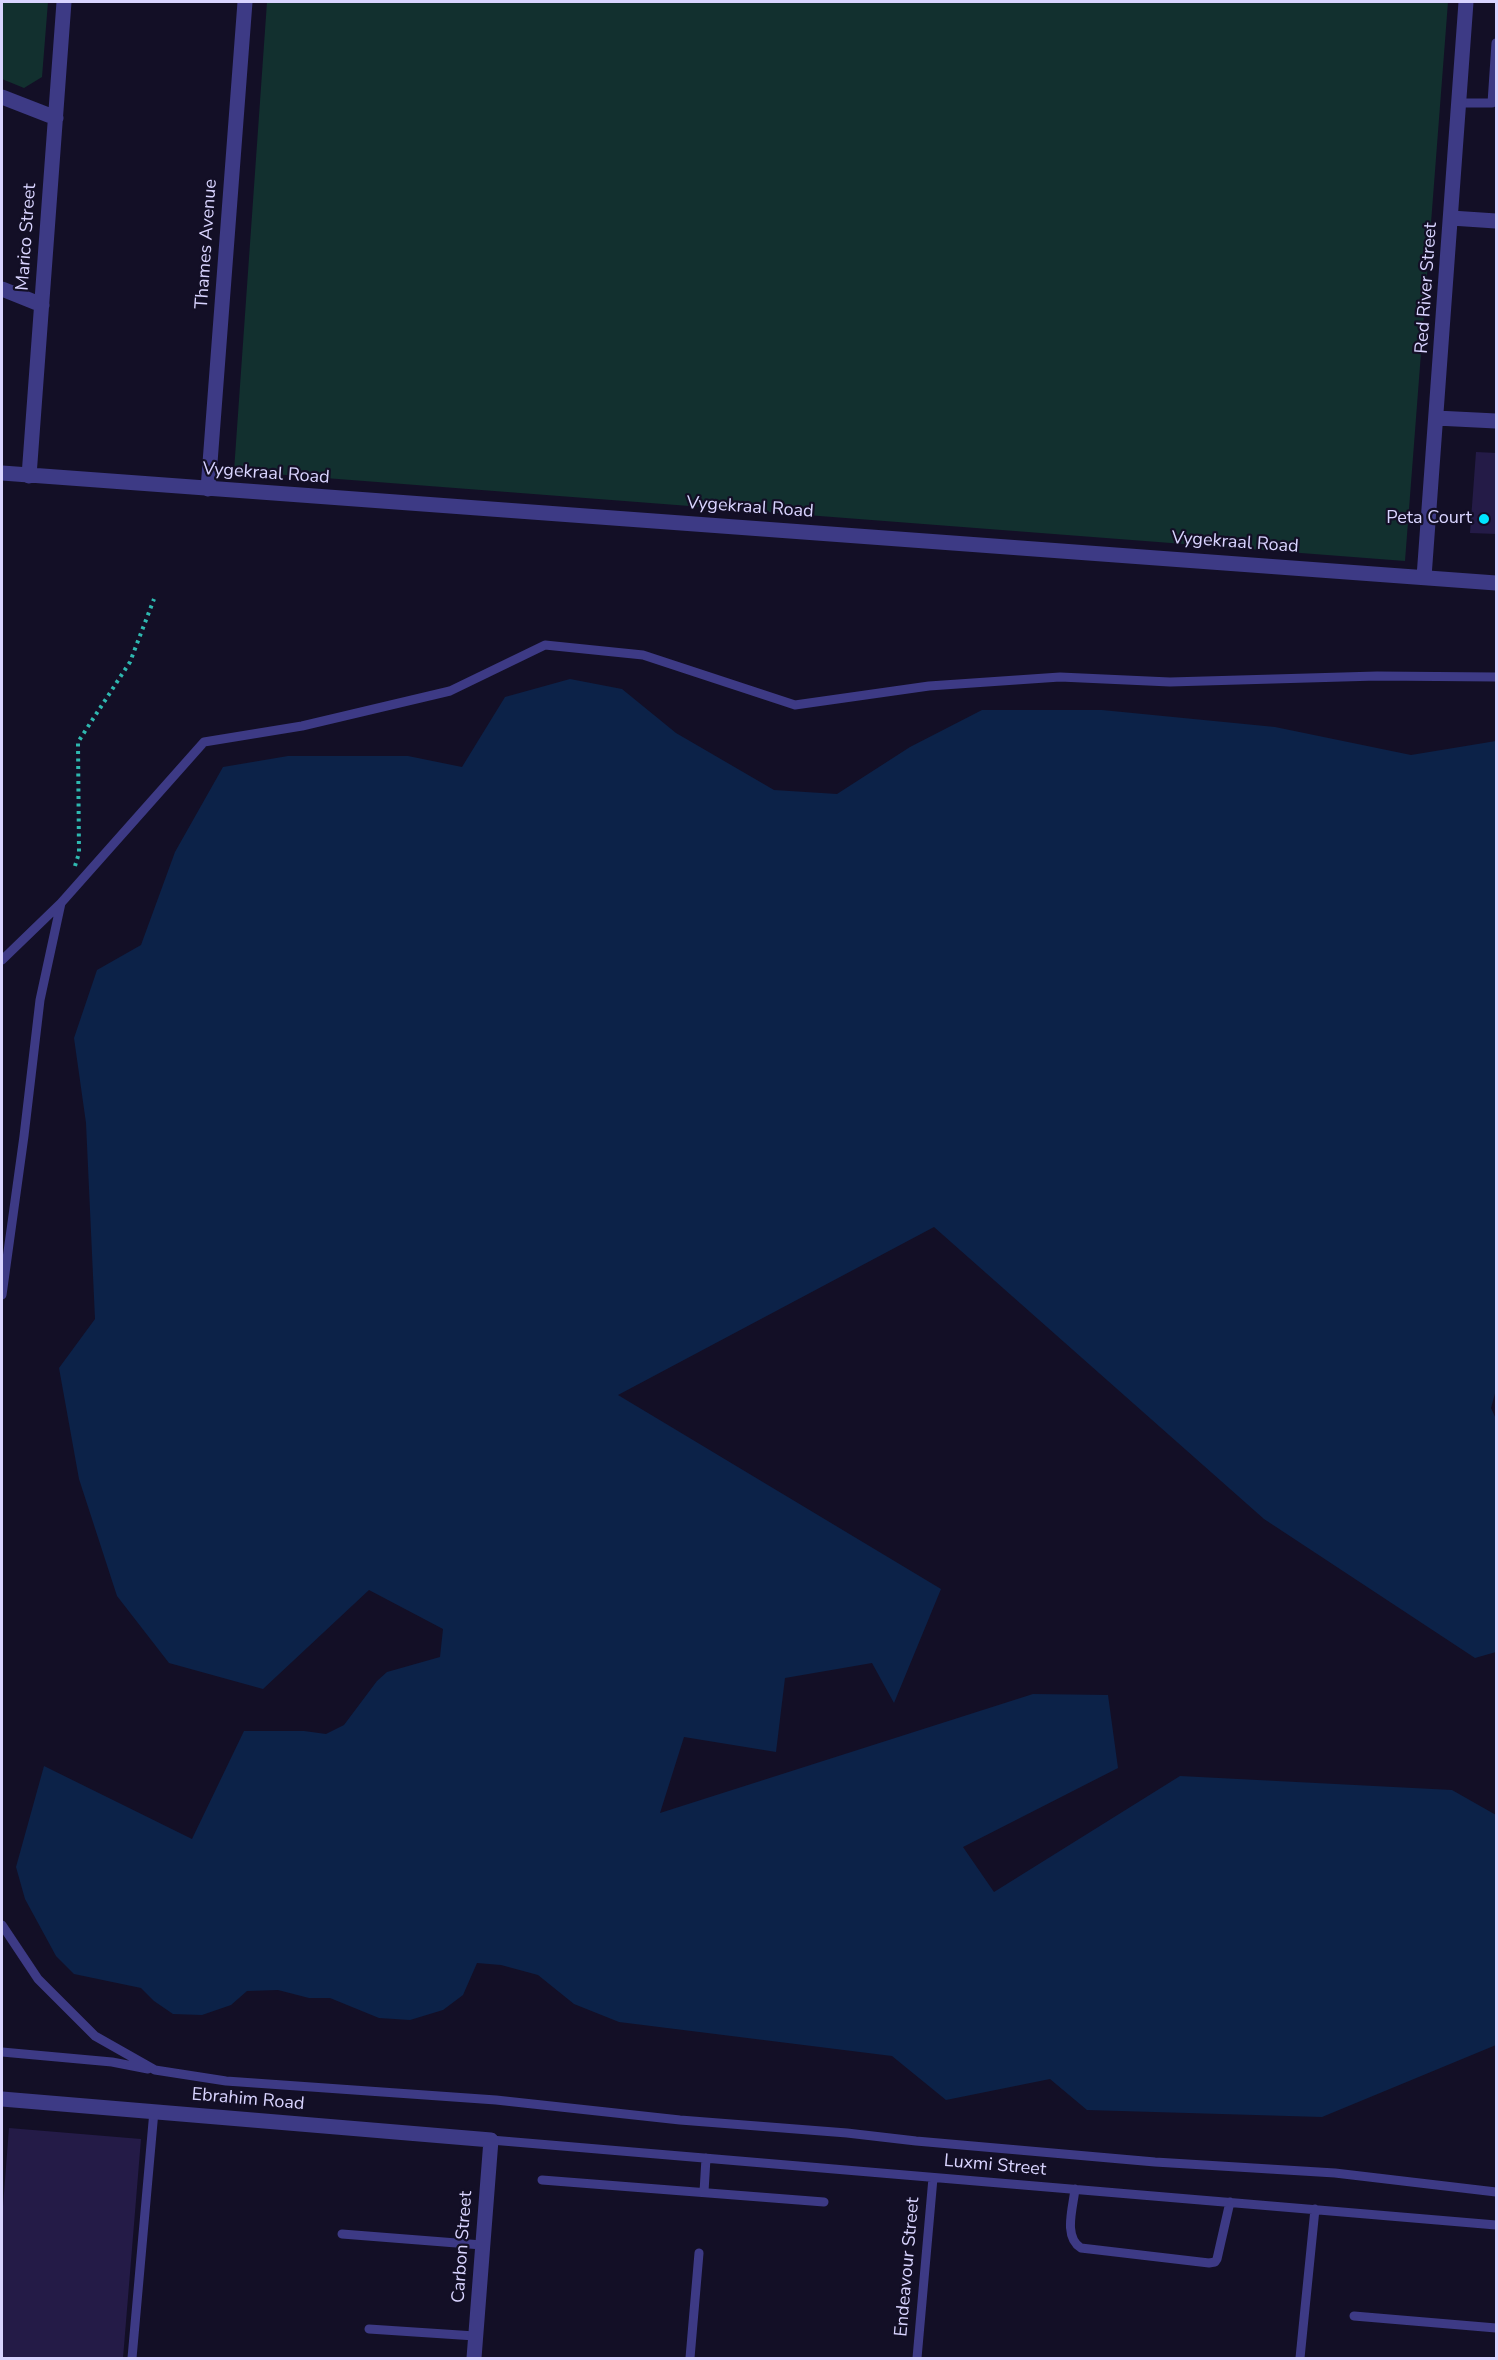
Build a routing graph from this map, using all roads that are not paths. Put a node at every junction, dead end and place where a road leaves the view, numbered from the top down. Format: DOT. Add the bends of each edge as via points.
graph roads {
  1 [pos="64,2"];
  2 [pos="245,2"];
  3 [pos="1466,2"];
  4 [pos="1497,43"];
  5 [pos="2,97"];
  6 [pos="1459,103"];
  7 [pos="56,118"];
  8 [pos="1451,218"];
  9 [pos="1497,221"];
  10 [pos="2,289"];
  11 [pos="42,305"];
  12 [pos="1436,418"];
  13 [pos="1497,421"];
  14 [pos="2,473"];
  15 [pos="29,476"];
  16 [pos="208,489"];
  17 [pos="1424,577"];
  18 [pos="1497,583"];
  19 [pos="1497,677"];
  20 [pos="61,903"];
  21 [pos="2,960"];
  22 [pos="2,1295"];
  23 [pos="2,1925"];
  24 [pos="2,2052"];
  25 [pos="155,2070"];
  26 [pos="2,2099"];
  27 [pos="154,2111"];
  28 [pos="490,2139"];
  29 [pos="706,2158"];
  30 [pos="933,2178"];
  31 [pos="542,2180"];
  32 [pos="1075,2189"];
  33 [pos="704,2192"];
  34 [pos="1497,2192"];
  35 [pos="824,2202"];
  36 [pos="1230,2202"];
  37 [pos="1315,2209"];
  38 [pos="1497,2224"];
  39 [pos="342,2234"];
  40 [pos="482,2245"];
  41 [pos="699,2253"];
  42 [pos="1354,2316"];
  43 [pos="1497,2328"];
  44 [pos="369,2329"];
  45 [pos="475,2336"];
  46 [pos="132,2358"];
  47 [pos="474,2358"];
  48 [pos="690,2358"];
  49 [pos="917,2358"];
  50 [pos="1300,2358"];
  1 -- 7 [label="street, Marico Street"];
  2 -- 16 [label="street, Thames Avenue"];
  3 -- 6 [label="street, Red River Street"];
  4 -- 6 [label="lane" via="1492,103"];
  5 -- 7 [label="street"];
  6 -- 8 [label="street, Red River Street"];
  7 -- 11 [label="street, Marico Street"];
  8 -- 9 [label="street"];
  8 -- 12 [label="street, Red River Street"];
  10 -- 11 [label="street"];
  11 -- 15 [label="street, Marico Street"];
  12 -- 13 [label="street"];
  12 -- 17 [label="street, Red River Street"];
  14 -- 15 [label="street, Vygekraal Road"];
  15 -- 16 [label="street, Vygekraal Road"];
  16 -- 17 [label="street, Vygekraal Road"];
  17 -- 18 [label="street, Vygekraal Road"];
  19 -- 20 [label="lane" via="1170,682 1060,677 928,686 795,705 643,655 545,645 450,691 302,726 204,742"];
  20 -- 21 [label="lane"];
  20 -- 22 [label="lane" via="40,1000"];
  23 -- 25 [label="lane" via="38,1978 95,2036"];
  24 -- 25 [label="lane"];
  25 -- 34 [label="lane" via="226,2081 496,2100 1155,2162 1335,2173"];
  26 -- 27 [label="street, Ebrahim Road"];
  27 -- 28 [label="street, Ebrahim Road"];
  27 -- 46 [label="lane"];
  28 -- 29 [label="lane, Luxmi Street"];
  28 -- 40 [label="street, Carbon Street"];
  29 -- 30 [label="lane, Luxmi Street"];
  29 -- 33 [label="lane"];
  30 -- 32 [label="lane, Luxmi Street"];
  30 -- 49 [label="lane, Endeavour Street"];
  31 -- 33 [label="lane"];
  32 -- 36 [label="lane, Luxmi Street"];
  32 -- 36 [label="lane" via="1070,2227 1072,2240 1081,2248 1209,2263 1217,2259"];
  33 -- 35 [label="lane"];
  36 -- 37 [label="lane, Luxmi Street"];
  37 -- 38 [label="lane, Luxmi Street"];
  37 -- 50 [label="lane"];
  39 -- 40 [label="lane"];
  40 -- 45 [label="street, Carbon Street"];
  41 -- 48 [label="lane"];
  42 -- 43 [label="lane"];
  44 -- 45 [label="lane"];
  45 -- 47 [label="street, Carbon Street"];
}
